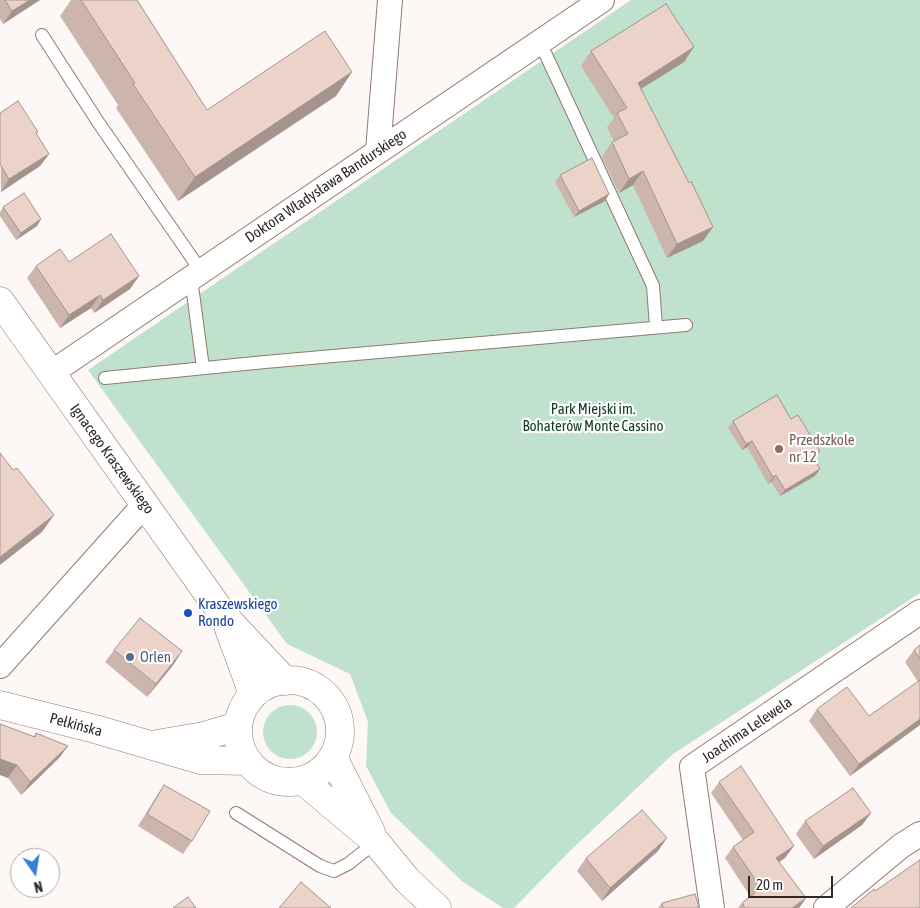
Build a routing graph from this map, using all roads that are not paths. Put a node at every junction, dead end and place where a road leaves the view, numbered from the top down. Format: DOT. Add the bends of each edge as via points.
graph roads {
  1 [pos="390,0"];
  2 [pos="602,0"];
  3 [pos="42,35"];
  4 [pos="540,42"];
  5 [pos="378,152"];
  6 [pos="196,275"];
  7 [pos="0,302"];
  8 [pos="686,325"];
  9 [pos="656,327"];
  10 [pos="203,368"];
  11 [pos="51,373"];
  12 [pos="105,378"];
  13 [pos="145,504"];
  14 [pos="920,612"];
  15 [pos="224,616"];
  16 [pos="0,666"];
  17 [pos="285,681"];
  18 [pos="253,694"];
  19 [pos="0,706"];
  20 [pos="238,726"];
  21 [pos="151,745"];
  22 [pos="333,757"];
  23 [pos="246,761"];
  24 [pos="302,780"];
  25 [pos="236,813"];
  26 [pos="920,834"];
  27 [pos="376,842"];
  28 [pos="437,908"];
  29 [pos="712,908"];
  30 [pos="826,908"];
  1 -- 5 [label="street"];
  2 -- 4 [label="street, Doktora Władysława Bandurskiego"];
  3 -- 6 [label="lane"];
  4 -- 5 [label="street, Doktora Władysława Bandurskiego"];
  4 -- 9 [label="lane" via="653,286"];
  5 -- 6 [label="street, Doktora Władysława Bandurskiego"];
  6 -- 10 [label="lane"];
  6 -- 11 [label="street, Doktora Władysława Bandurskiego"];
  7 -- 11 [label="street, Ignacego Kraszewskiego"];
  8 -- 9 [label="lane"];
  9 -- 10 [label="lane"];
  10 -- 12 [label="lane"];
  11 -- 13 [label="street, Ignacego Kraszewskiego"];
  13 -- 15 [label="street, Ignacego Kraszewskiego"];
  13 -- 16 [label="street"];
  14 -- 29 [label="street, Joachima Lelewela" via="692,767"];
  15 -- 17 [label="street, Ignacego Kraszewskiego"];
  15 -- 18 [label="street, Ignacego Kraszewskiego"];
  17 -- 18 [label="street" via="279,680"];
  17 -- 22 [label="street" via="308,684 331,702 338,715 340,729"];
  18 -- 20 [label="street" via="244,706"];
  19 -- 21 [label="street, Pełkińska"];
  20 -- 21 [label="street, Pełkińska" via="204,736"];
  20 -- 23 [label="street" via="240,748"];
  21 -- 23 [label="street, Pełkińska" via="201,760"];
  22 -- 24 [label="street" via="324,769"];
  22 -- 27 [label="street"];
  23 -- 24 [label="street" via="269,779 284,782"];
  24 -- 27 [label="street"];
  25 -- 27 [label="lane" via="320,866 334,871"];
  26 -- 30 [label="street"];
  27 -- 28 [label="street" via="407,880"];
}
